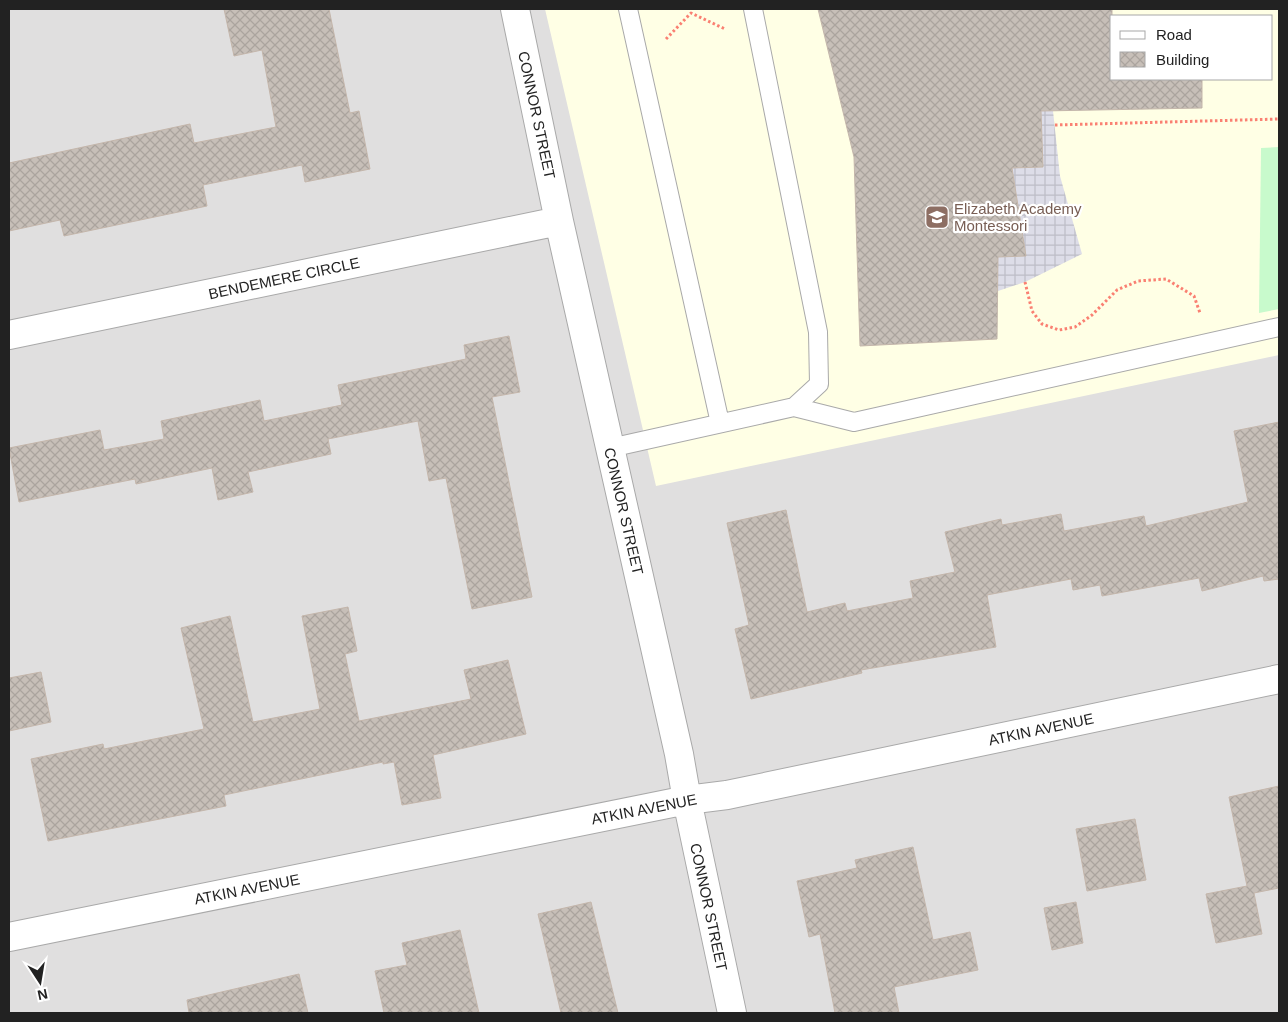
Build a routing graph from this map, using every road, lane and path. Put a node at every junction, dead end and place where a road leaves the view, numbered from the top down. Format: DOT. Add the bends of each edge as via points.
graph roads {
  1 [pos="515,9"];
  2 [pos="628,9"];
  3 [pos="753,9"];
  4 [pos="731,32"];
  5 [pos="640,65"];
  6 [pos="1279,118"];
  7 [pos="1055,125"];
  8 [pos="559,222"];
  9 [pos="1025,282"];
  10 [pos="1200,314"];
  11 [pos="1279,328"];
  12 [pos="9,335"];
  13 [pos="794,407"];
  14 [pos="720,423"];
  15 [pos="610,448"];
  16 [pos="1279,679"];
  17 [pos="686,800"];
  18 [pos="9,937"];
  19 [pos="732,1013"];
  1 -- 8 [label="street, CONNOR STREET"];
  2 -- 5 [label="lane"];
  3 -- 13 [label="lane" via="818,332 819,384"];
  4 -- 5 [label="path" via="691,13"];
  5 -- 14 [label="lane"];
  6 -- 7 [label="path"];
  8 -- 12 [label="street, BENDEMERE CIRCLE"];
  8 -- 15 [label="street, CONNOR STREET"];
  9 -- 10 [label="path" via="1032,311 1042,324 1060,330 1075,327 1117,290 1138,281 1166,279 1194,296"];
  11 -- 13 [label="lane" via="854,422"];
  13 -- 14 [label="lane"];
  14 -- 15 [label="lane"];
  15 -- 17 [label="street, CONNOR STREET" via="679,754"];
  16 -- 17 [label="street, ATKIN AVENUE" via="727,795"];
  17 -- 18 [label="street, ATKIN AVENUE"];
  17 -- 19 [label="street, CONNOR STREET"];
}
